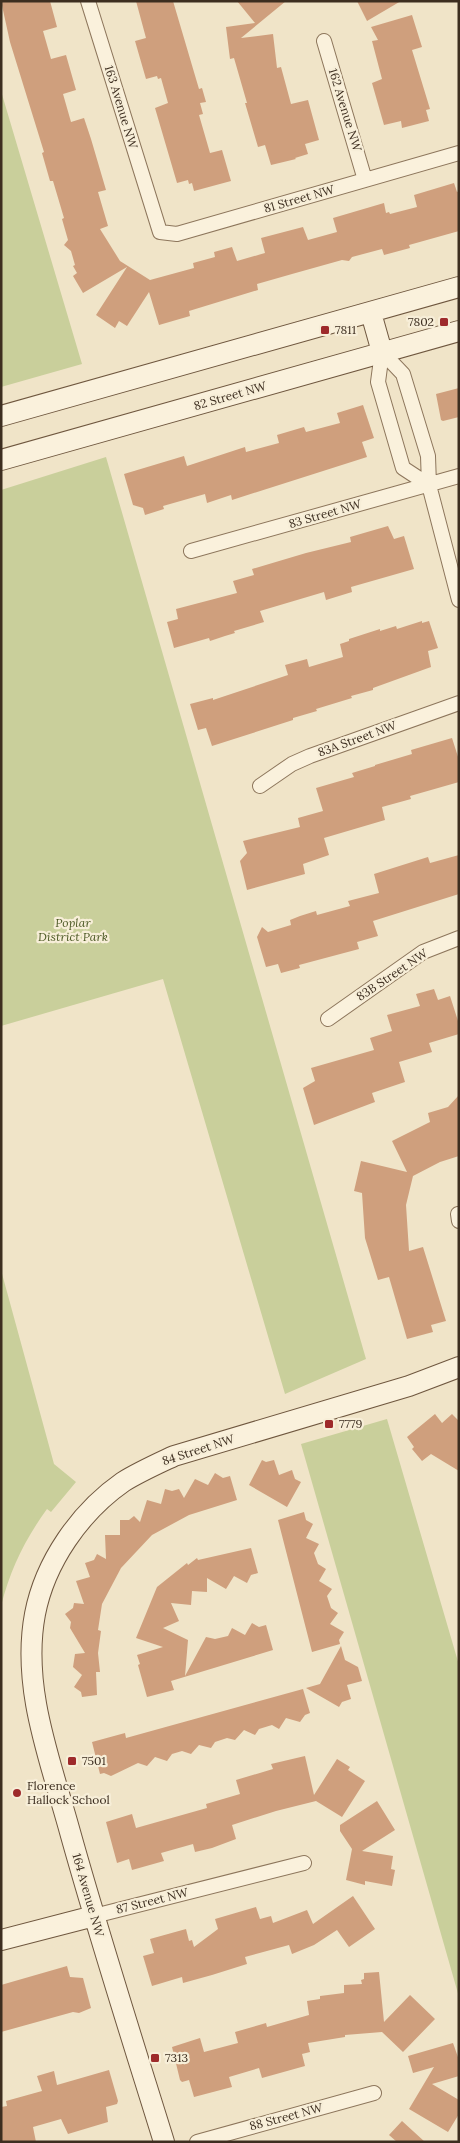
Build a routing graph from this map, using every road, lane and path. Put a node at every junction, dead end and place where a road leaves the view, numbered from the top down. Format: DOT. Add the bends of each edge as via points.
graph roads {
  1 [pos="88,1"];
  2 [pos="324,41"];
  3 [pos="459,152"];
  4 [pos="365,180"];
  5 [pos="154,212"];
  6 [pos="459,287"];
  7 [pos="371,313"];
  8 [pos="459,331"];
  9 [pos="382,352"];
  10 [pos="1,416"];
  11 [pos="1,460"];
  12 [pos="459,476"];
  13 [pos="429,485"];
  14 [pos="191,552"];
  15 [pos="459,600"];
  16 [pos="459,703"];
  17 [pos="260,786"];
  18 [pos="459,938"];
  19 [pos="328,1019"];
  20 [pos="459,1367"];
  21 [pos="32,1643"];
  22 [pos="304,1863"];
  23 [pos="94,1916"];
  24 [pos="1,1940"];
  25 [pos="374,2093"];
  26 [pos="164,2142"];
  27 [pos="197,2142"];
  1 -- 5 [label="street, 163 Avenue NW"];
  2 -- 4 [label="street, 162 Avenue NW"];
  3 -- 4 [label="street, 81 Street NW"];
  4 -- 5 [label="street, 81 Street NW" via="177,234 160,232"];
  6 -- 7 [label="street"];
  7 -- 9 [label="street"];
  7 -- 10 [label="street"];
  8 -- 9 [label="street, 82 Street NW"];
  9 -- 11 [label="street, 82 Street NW"];
  9 -- 13 [label="street" via="403,374 428,456"];
  9 -- 13 [label="street" via="378,382 403,468"];
  12 -- 13 [label="street, 83 Street NW"];
  13 -- 14 [label="street, 83 Street NW"];
  13 -- 15 [label="street"];
  16 -- 17 [label="street, 83A Street NW" via="310,756"];
  18 -- 19 [label="street, 83B Street NW" via="423,952"];
  20 -- 21 [label="street, 84 Street NW" via="409,1386 174,1456 122,1484 81,1521 51,1566 35,1613"];
  21 -- 23 [label="street, 164 Avenue NW" via="36,1707"];
  22 -- 23 [label="street, 87 Street NW"];
  23 -- 24 [label="street, 87 Street NW"];
  23 -- 26 [label="street, 164 Avenue NW"];
  25 -- 27 [label="street, 88 Street NW"];
}
